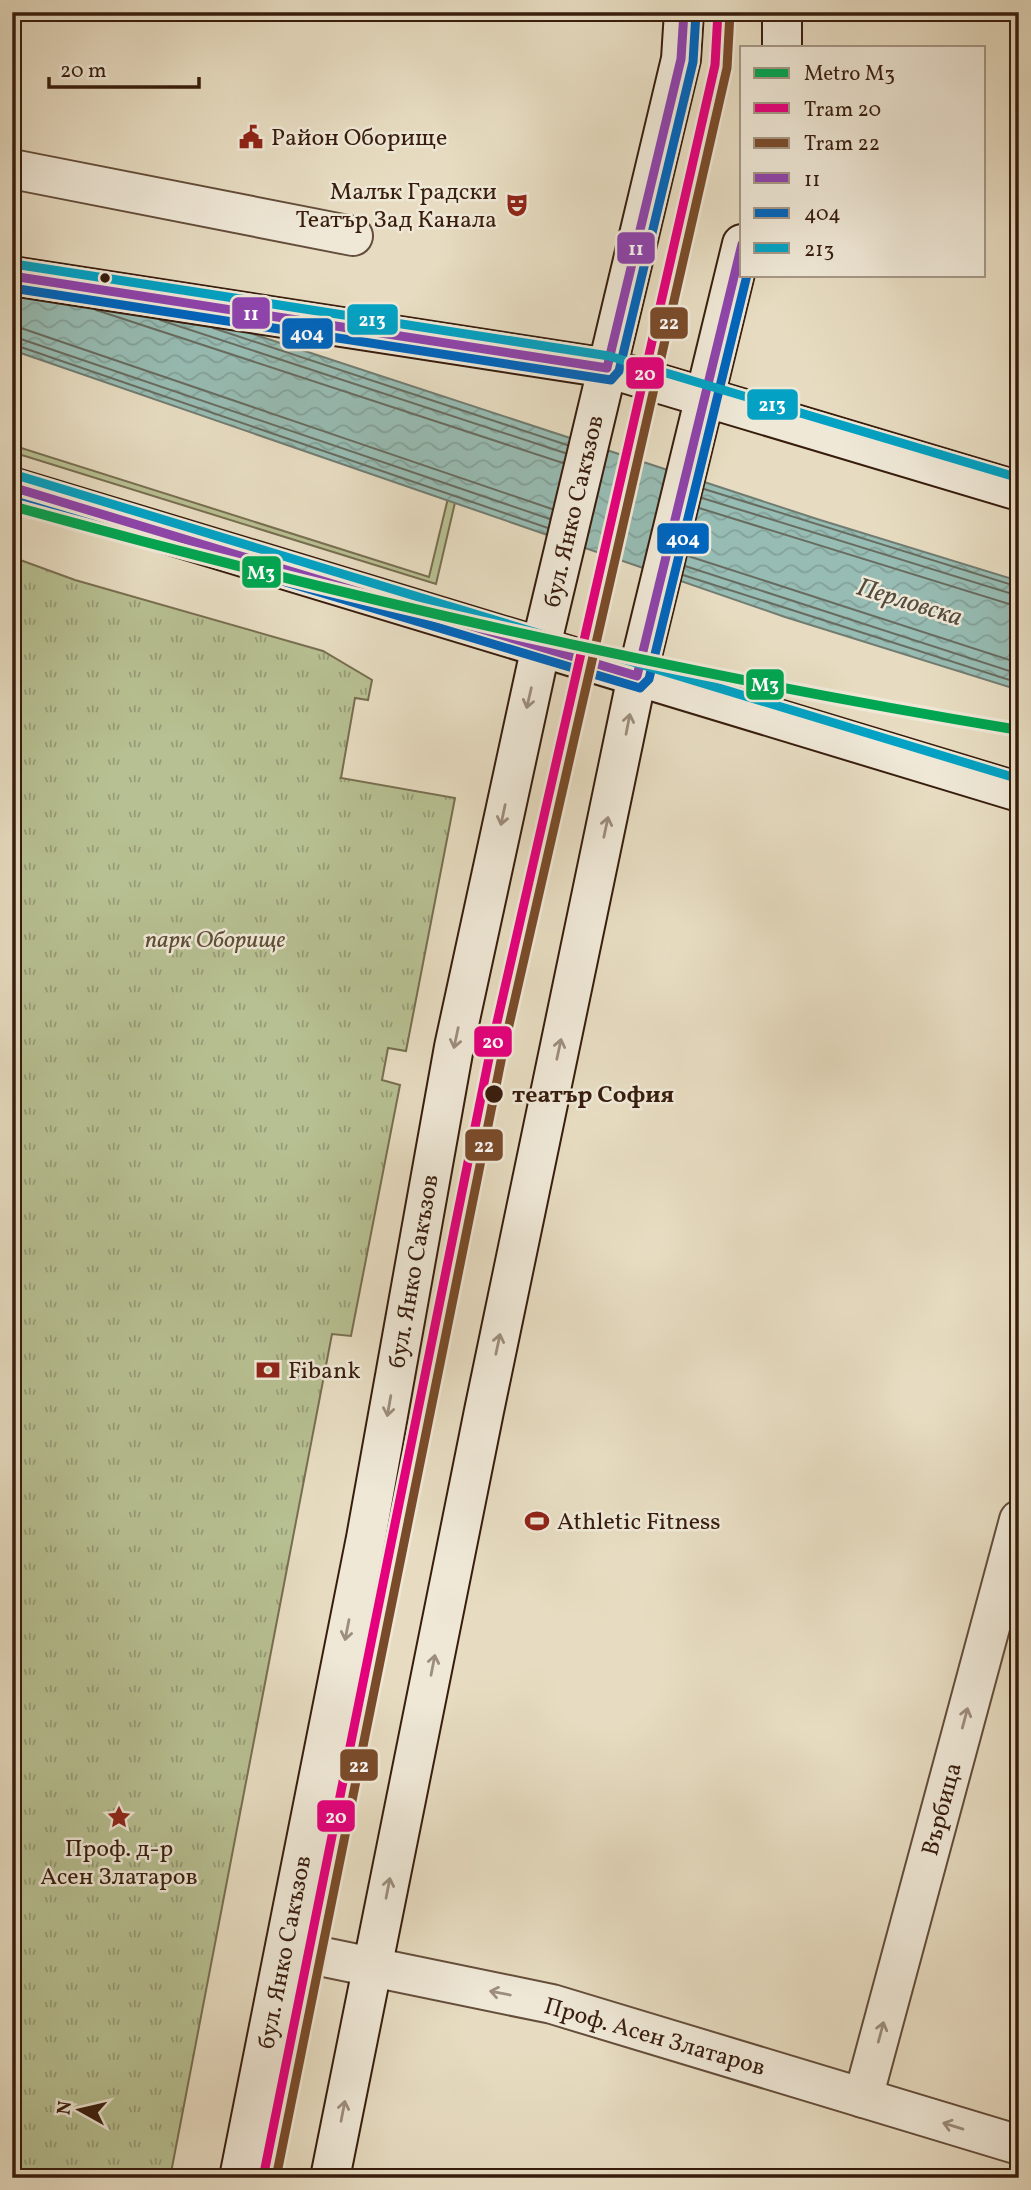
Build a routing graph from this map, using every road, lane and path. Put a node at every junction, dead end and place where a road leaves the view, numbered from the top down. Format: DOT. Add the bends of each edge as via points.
graph roads {
  1 [pos="684,12"];
  2 [pos="782,12"];
  3 [pos="782,46"];
  4 [pos="12,169"];
  5 [pos="353,236"];
  6 [pos="740,252"];
  7 [pos="12,276"];
  8 [pos="607,368"];
  9 [pos="706,397"];
  10 [pos="12,487"];
  11 [pos="1019,491"];
  12 [pos="541,646"];
  13 [pos="637,676"];
  14 [pos="1019,792"];
  15 [pos="1019,1520"];
  16 [pos="285,1949"];
  17 [pos="372,1967"];
  18 [pos="863,2098"];
  19 [pos="1019,2146"];
  20 [pos="239,2178"];
  21 [pos="330,2178"];
  1 -- 8 [label="main road, бул. Янко Сакъзов" via="681,60"];
  2 -- 3 [label="main road"];
  4 -- 5 [label="main road"];
  6 -- 9 [label="main road"];
  7 -- 8 [label="main road"];
  8 -- 9 [label="main road"];
  8 -- 12 [label="main road, бул. Янко Сакъзов"];
  9 -- 11 [label="main road"];
  9 -- 13 [label="main road"];
  10 -- 12 [label="main road"];
  12 -- 13 [label="main road"];
  12 -- 16 [label="main road, бул. Янко Сакъзов, one-way" via="454,1047"];
  13 -- 14 [label="main road"];
  17 -- 13 [label="main road, one-way"];
  18 -- 15 [label="main road, Върбица, one-way"];
  16 -- 17 [label="main road, Проф. Асен Златаров"];
  16 -- 20 [label="main road, бул. Янко Сакъзов"];
  18 -- 17 [label="main road, Проф. Асен Златаров, one-way" via="552,2004"];
  21 -- 17 [label="main road, one-way"];
  19 -- 18 [label="main road, Проф. Асен Златаров, one-way"];
}
